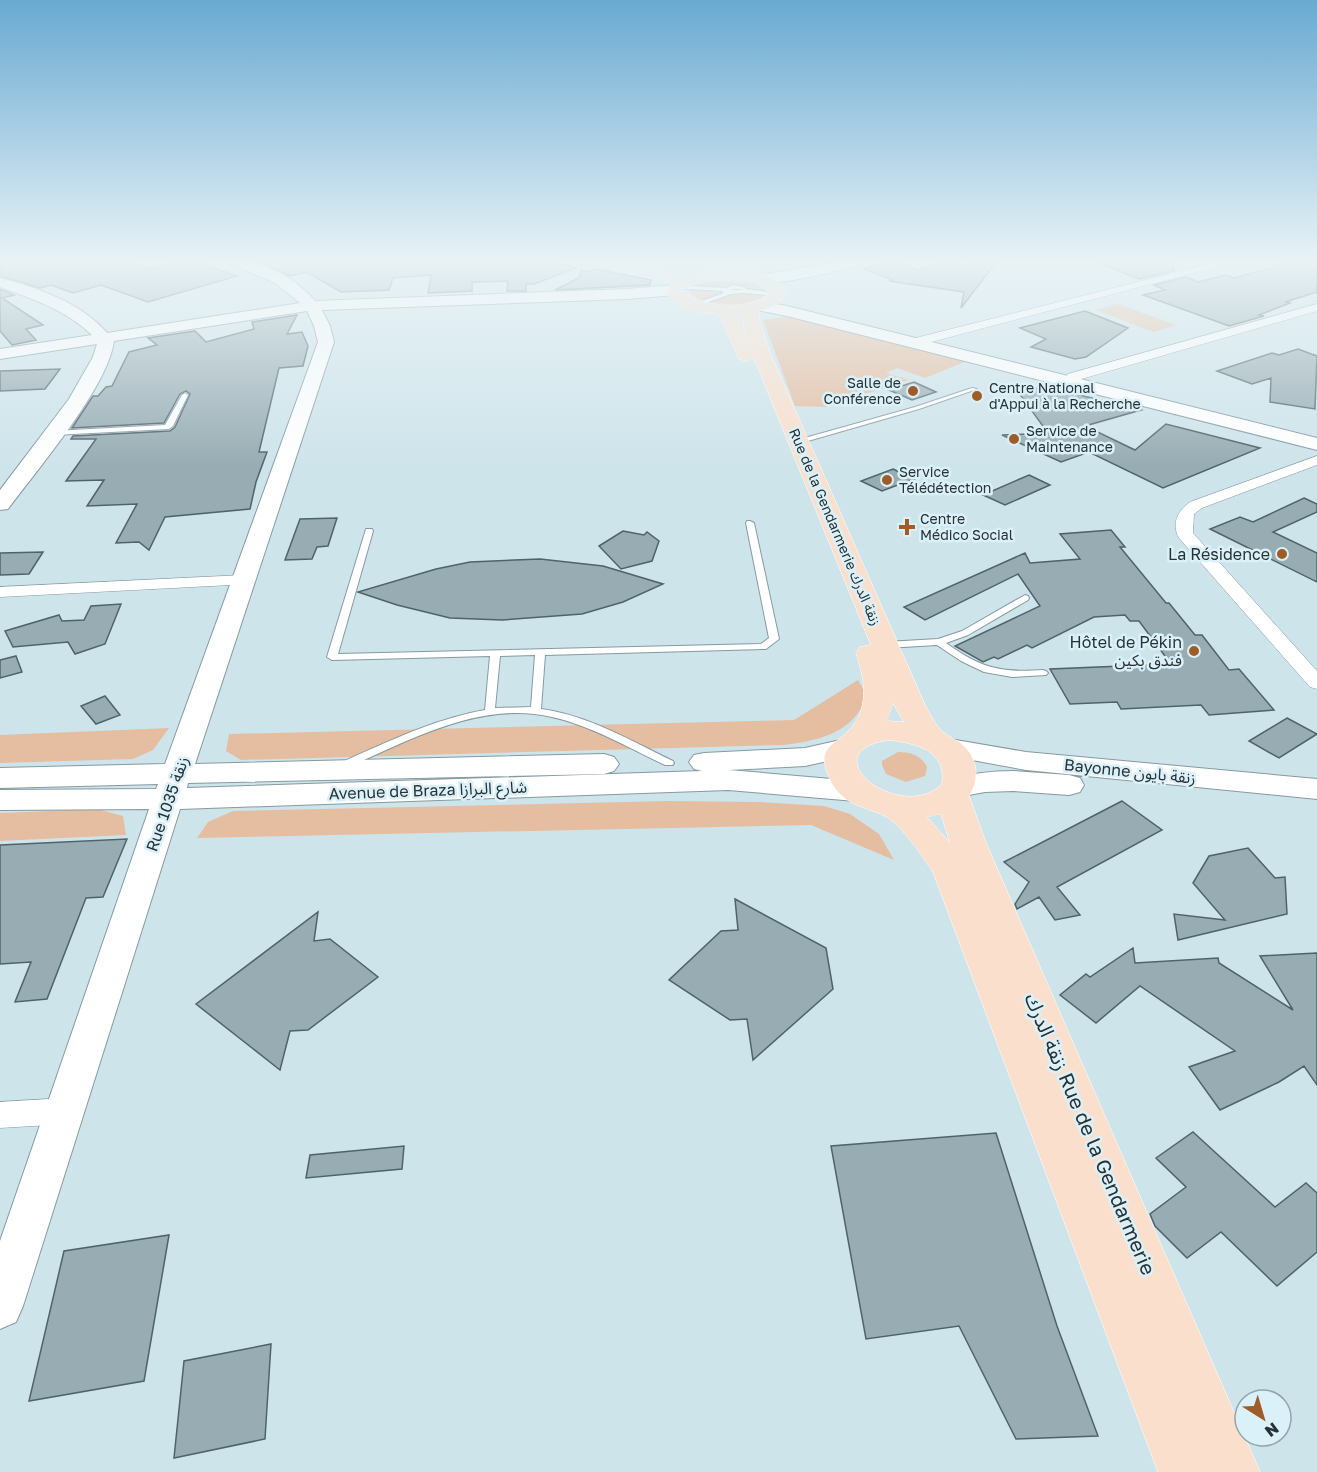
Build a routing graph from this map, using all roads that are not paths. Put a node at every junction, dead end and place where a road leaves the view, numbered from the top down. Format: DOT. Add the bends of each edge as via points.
graph roads {
  1 [pos="95,330"];
  2 [pos="151,330"];
  3 [pos="323,330"];
  4 [pos="750,330"];
  5 [pos="753,330"];
  6 [pos="869,330"];
  7 [pos="879,330"];
  8 [pos="963,330"];
  9 [pos="1237,330"];
  10 [pos="102,337"];
  11 [pos="918,341"];
  12 [pos="0,354"];
  13 [pos="1073,376"];
  14 [pos="974,388"];
  15 [pos="185,395"];
  16 [pos="53,433"];
  17 [pos="1317,437"];
  18 [pos="798,441"];
  19 [pos="1317,444"];
  20 [pos="1317,460"];
  21 [pos="0,504"];
  22 [pos="750,523"];
  23 [pos="369,531"];
  24 [pos="244,580"];
  25 [pos="0,592"];
  26 [pos="1025,598"];
  27 [pos="939,642"];
  28 [pos="885,645"];
  29 [pos="540,652"];
  30 [pos="495,653"];
  31 [pos="1043,673"];
  32 [pos="1317,683"];
  33 [pos="536,711"];
  34 [pos="490,712"];
  35 [pos="853,742"];
  36 [pos="938,743"];
  37 [pos="669,763"];
  38 [pos="330,770"];
  39 [pos="0,778"];
  40 [pos="172,786"];
  41 [pos="1317,789"];
  42 [pos="855,791"];
  43 [pos="955,791"];
  44 [pos="1253,793"];
  45 [pos="0,800"];
  46 [pos="898,808"];
  47 [pos="1317,809"];
  48 [pos="66,1111"];
  49 [pos="0,1115"];
  50 [pos="0,1306"];
  51 [pos="1186,1472"];
  52 [pos="1232,1472"];
  1 -- 10 [label="main road"];
  2 -- 10 [label="main road"];
  3 -- 24 [label="main road, Rue 1035 زنقة" via="326,342"];
  4 -- 35 [label="main road, Rue de la Gendarmerie زنقة الدرك" via="881,685 872,721"];
  5 -- 18 [label="main road, Rue de la Gendarmerie زنقة الدرك"];
  6 -- 11 [label="main road"];
  7 -- 11 [label="main road"];
  8 -- 11 [label="street"];
  9 -- 13 [label="street"];
  10 -- 12 [label="main road"];
  10 -- 16 [label="main road" via="106,342 100,362"];
  11 -- 13 [label="main road"];
  11 -- 19 [label="main road"];
  13 -- 17 [label="main road"];
  14 -- 18 [label="lane"];
  15 -- 16 [label="lane" via="166,428"];
  16 -- 21 [label="main road"];
  18 -- 28 [label="main road, Rue de la Gendarmerie زنقة الدرك"];
  20 -- 32 [label="street" via="1196,505 1183,520 1185,534"];
  22 -- 29 [label="lane" via="774,639 769,644"];
  23 -- 30 [label="lane" via="332,657"];
  24 -- 25 [label="street"];
  24 -- 40 [label="main road, Rue 1035 زنقة"];
  26 -- 27 [label="lane" via="965,633"];
  27 -- 28 [label="lane"];
  27 -- 31 [label="lane" via="988,671 1015,675"];
  28 -- 36 [label="main road, Rue de la Gendarmerie زنقة الدرك" via="914,716"];
  29 -- 30 [label="lane"];
  29 -- 33 [label="lane"];
  30 -- 34 [label="lane"];
  33 -- 34 [label="lane"];
  33 -- 37 [label="lane" via="612,736"];
  34 -- 38 [label="lane" via="441,725"];
  35 -- 36 [label="main road" via="896,731 918,734"];
  35 -- 37 [label="main road, Avenue de Braza شارع البرازا" via="805,757"];
  35 -- 42 [label="main road" via="840,758 840,769"];
  36 -- 43 [label="main road" via="958,762 961,771"];
  36 -- 44 [label="main road, Bayonne زنقة بايون" via="1026,761"];
  37 -- 38 [label="main road, Avenue de Braza شارع البرازا"];
  38 -- 40 [label="main road, Avenue de Braza شارع البرازا"];
  39 -- 40 [label="main road, Avenue de Braza شارع البرازا"];
  40 -- 42 [label="main road, Avenue de Braza شارع البرازا" via="728,780"];
  40 -- 45 [label="main road, Avenue de Braza شارع البرازا"];
  40 -- 48 [label="main road, Rue 1035 زنقة"];
  41 -- 44 [label="main road, Bayonne زنقة بايون"];
  42 -- 46 [label="main road" via="867,799"];
  43 -- 44 [label="main road, Bayonne زنقة بايون" via="991,781"];
  43 -- 46 [label="main road" via="929,806"];
  43 -- 52 [label="main road, زنقة الدرك Rue de la Gendarmerie" via="964,834"];
  44 -- 47 [label="main road, Bayonne زنقة بايون"];
  46 -- 51 [label="main road, زنقة الدرك Rue de la Gendarmerie" via="931,841 950,870"];
  48 -- 49 [label="street"];
  48 -- 50 [label="main road, Rue 1035 زنقة"];
}
